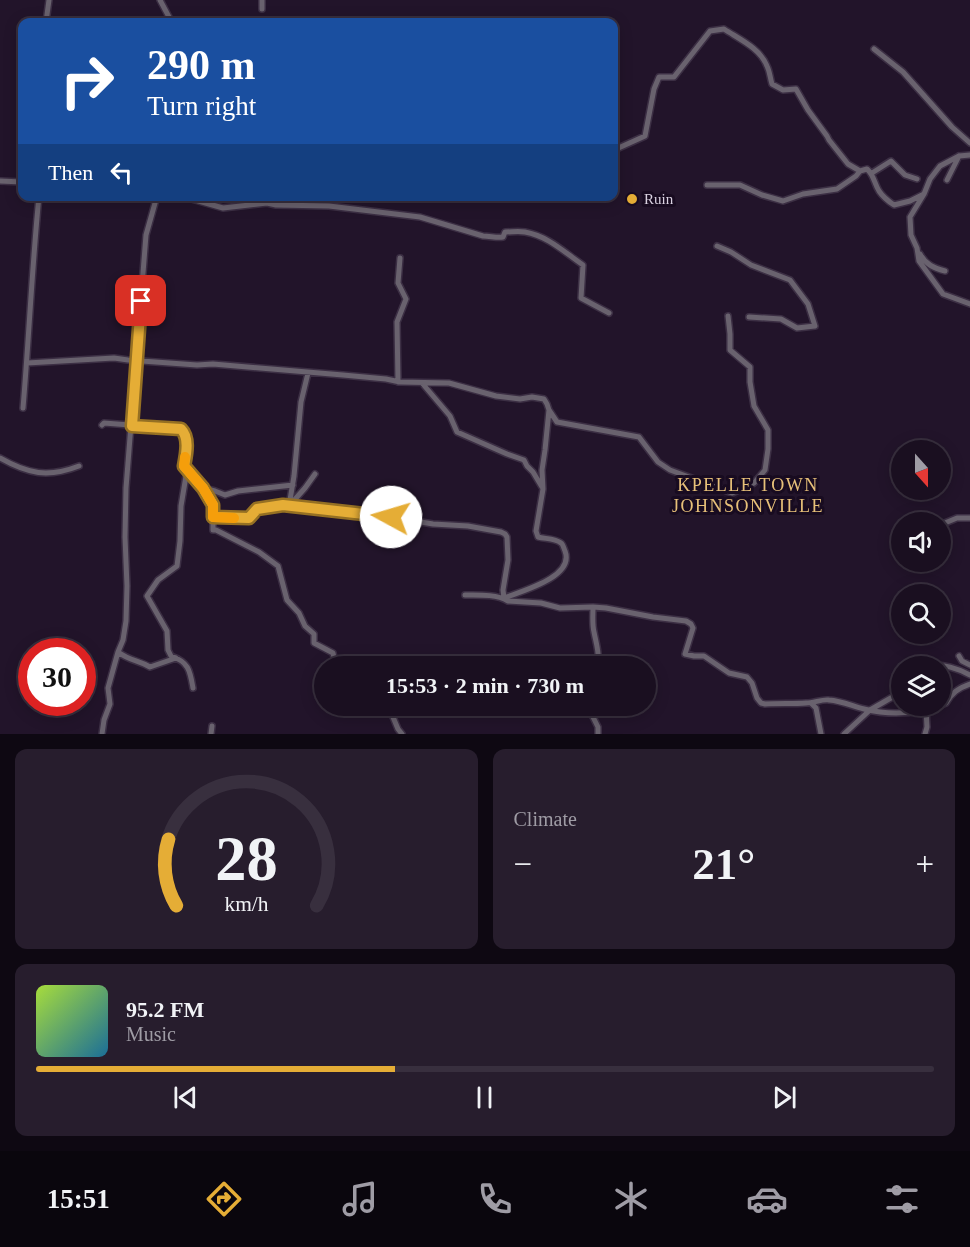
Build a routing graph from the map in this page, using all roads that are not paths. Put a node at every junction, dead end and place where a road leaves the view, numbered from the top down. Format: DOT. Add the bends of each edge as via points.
graph roads {
  1 [pos="49,0"];
  2 [pos="160,0"];
  3 [pos="262,0"];
  4 [pos="262,9"];
  5 [pos="47,18"];
  6 [pos="169,18"];
  7 [pos="874,49"];
  8 [pos="970,143"];
  9 [pos="618,148"];
  10 [pos="970,155"];
  11 [pos="958,156"];
  12 [pos="860,171"];
  13 [pos="872,173"];
  14 [pos="917,179"];
  15 [pos="947,180"];
  16 [pos="0,181"];
  17 [pos="18,182"];
  18 [pos="706,185"];
  19 [pos="924,194"];
  20 [pos="39,201"];
  21 [pos="156,201"];
  22 [pos="199,201"];
  23 [pos="717,246"];
  24 [pos="916,248"];
  25 [pos="400,258"];
  26 [pos="945,271"];
  27 [pos="970,304"];
  28 [pos="609,313"];
  29 [pos="728,316"];
  30 [pos="749,317"];
  31 [pos="137,361"];
  32 [pos="27,363"];
  33 [pos="308,373"];
  34 [pos="398,382"];
  35 [pos="422,383"];
  36 [pos="23,408"];
  37 [pos="549,410"];
  38 [pos="102,425"];
  39 [pos="132,426"];
  40 [pos="0,458"];
  41 [pos="79,466"];
  42 [pos="187,470"];
  43 [pos="315,474"];
  44 [pos="293,485"];
  45 [pos="203,488"];
  46 [pos="543,489"];
  47 [pos="289,506"];
  48 [pos="213,517"];
  49 [pos="970,518"];
  50 [pos="951,520"];
  51 [pos="465,595"];
  52 [pos="504,598"];
  53 [pos="593,607"];
  54 [pos="118,652"];
  55 [pos="334,656"];
  56 [pos="598,656"];
  57 [pos="959,656"];
  58 [pos="176,658"];
  59 [pos="970,665"];
  60 [pos="951,669"];
  61 [pos="970,675"];
  62 [pos="970,684"];
  63 [pos="193,688"];
  64 [pos="951,695"];
  65 [pos="891,698"];
  66 [pos="811,703"];
  67 [pos="870,711"];
  68 [pos="891,713"];
  69 [pos="393,716"];
  70 [pos="592,716"];
  71 [pos="926,716"];
  72 [pos="212,726"];
  73 [pos="102,734"];
  74 [pos="211,734"];
  75 [pos="402,734"];
  76 [pos="598,734"];
  77 [pos="821,734"];
  78 [pos="844,734"];
  79 [pos="925,734"];
  1 -- 5 [label="street"];
  2 -- 6 [label="street"];
  3 -- 4 [label="street"];
  7 -- 8 [label="street" via="903,72"];
  9 -- 12 [label="street" via="645,136 659,77 674,77 710,31 724,28 763,57 772,84 783,90 796,89 829,140 848,164"];
  10 -- 11 [label="street"];
  11 -- 15 [label="street"];
  11 -- 19 [label="street" via="940,166"];
  12 -- 13 [label="street" via="867,169"];
  12 -- 18 [label="street" via="837,189 783,201 740,185"];
  13 -- 14 [label="street" via="891,161 905,175"];
  13 -- 19 [label="street" via="878,189 894,205"];
  16 -- 17 [label="street"];
  19 -- 24 [label="street" via="910,217"];
  20 -- 32 [label="street"];
  21 -- 31 [label="street" via="146,235"];
  22 -- 28 [label="street" via="223,208 267,203 329,206 420,217 483,236 499,238 505,232 536,235 583,265 581,298"];
  23 -- 30 [label="street" via="790,280 808,304 815,326 797,328 781,319"];
  24 -- 26 [label="street" via="924,262"];
  24 -- 27 [label="street" via="919,261 943,294"];
  25 -- 34 [label="street" via="398,283 406,299 397,322"];
  29 -- 37 [label="street" via="730,350 750,367 754,406 768,430 765,470 754,483 732,493 670,470 658,462 639,437 558,422"];
  31 -- 32 [label="street" via="114,358"];
  31 -- 33 [label="street"];
  31 -- 39 [label="street"];
  32 -- 36 [label="street"];
  33 -- 34 [label="street"];
  33 -- 44 [label="street" via="301,402"];
  34 -- 35 [label="street"];
  35 -- 37 [label="street" via="449,383 496,396 544,399"];
  35 -- 46 [label="street" via="450,416 457,432 524,460"];
  37 -- 46 [label="street"];
  38 -- 39 [label="street"];
  39 -- 42 [label="street" via="181,429 185,433"];
  39 -- 54 [label="street" via="126,488 126,621"];
  40 -- 41 [label="street" via="25,470 49,473"];
  42 -- 45 [label="street"];
  42 -- 58 [label="street" via="177,566 158,580 147,596 167,631 168,650"];
  43 -- 47 [label="street"];
  44 -- 45 [label="street" via="225,495"];
  44 -- 47 [label="street"];
  45 -- 48 [label="street" via="213,505"];
  46 -- 52 [label="street" via="536,531 538,537 562,544 567,557 564,567 558,574"];
  47 -- 48 [label="street" via="257,509 249,518"];
  47 -- 52 [label="street" via="468,526 506,534"];
  48 -- 55 [label="street" via="213,530 259,552 278,566 287,600 314,634 314,643"];
  49 -- 50 [label="street"];
  51 -- 52 [label="street"];
  52 -- 53 [label="street" via="560,608"];
  53 -- 56 [label="street"];
  53 -- 66 [label="street" via="686,621 693,628 685,654 704,656 729,673 747,677 761,703"];
  54 -- 58 [label="street" via="150,667"];
  54 -- 73 [label="street"];
  57 -- 59 [label="street"];
  58 -- 63 [label="street" via="190,669"];
  60 -- 61 [label="street"];
  62 -- 64 [label="street"];
  65 -- 67 [label="street"];
  66 -- 67 [label="street" via="844,702"];
  66 -- 77 [label="street" via="816,708"];
  67 -- 68 [label="street"];
  67 -- 78 [label="street"];
  69 -- 75 [label="street"];
  70 -- 76 [label="street"];
  71 -- 79 [label="street"];
  72 -- 74 [label="street"];
}
